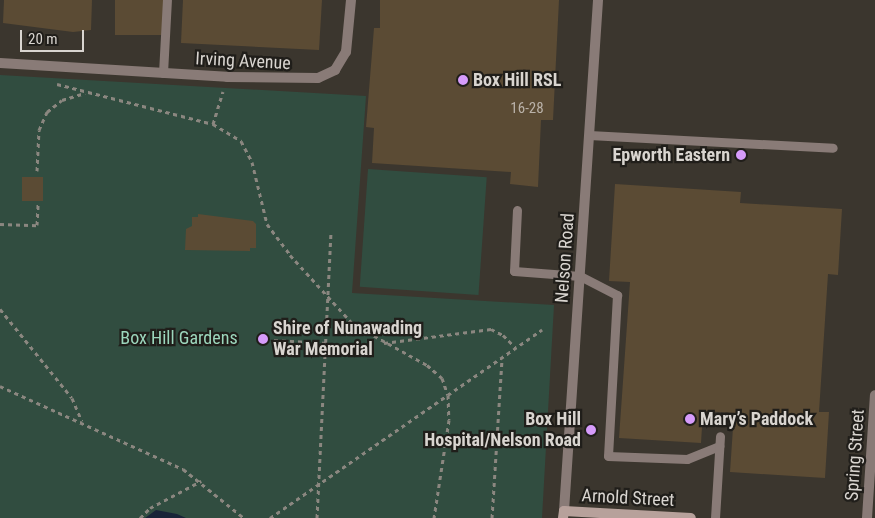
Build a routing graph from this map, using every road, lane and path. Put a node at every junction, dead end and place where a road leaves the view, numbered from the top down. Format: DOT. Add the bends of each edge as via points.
graph roads {
  1 [pos="167,0"];
  2 [pos="351,0"];
  3 [pos="598,0"];
  4 [pos="0,63"];
  5 [pos="163,73"];
  6 [pos="227,77"];
  7 [pos="50,82"];
  8 [pos="88,92"];
  9 [pos="213,124"];
  10 [pos="589,136"];
  11 [pos="833,148"];
  12 [pos="37,170"];
  13 [pos="38,203"];
  14 [pos="517,210"];
  15 [pos="0,224"];
  16 [pos="331,232"];
  17 [pos="580,276"];
  18 [pos="329,298"];
  19 [pos="0,310"];
  20 [pos="542,330"];
  21 [pos="274,340"];
  22 [pos="383,343"];
  23 [pos="327,344"];
  24 [pos="516,348"];
  25 [pos="502,358"];
  26 [pos="0,386"];
  27 [pos="448,395"];
  28 [pos="875,395"];
  29 [pos="82,422"];
  30 [pos="720,436"];
  31 [pos="720,446"];
  32 [pos="201,481"];
  33 [pos="319,484"];
  34 [pos="563,515"];
  35 [pos="140,518"];
  36 [pos="244,518"];
  37 [pos="270,518"];
  38 [pos="318,518"];
  39 [pos="434,518"];
  40 [pos="492,518"];
  41 [pos="691,518"];
  42 [pos="715,518"];
  43 [pos="867,518"];
  1 -- 5 [label="lane"];
  2 -- 6 [label="street, Irving Avenue" via="346,52 334,71 306,80"];
  3 -- 10 [label="street, Nelson Road"];
  4 -- 5 [label="street, Irving Avenue"];
  5 -- 6 [label="street, Irving Avenue"];
  6 -- 9 [label="path"];
  7 -- 8 [label="path"];
  8 -- 9 [label="path"];
  8 -- 12 [label="path" via="62,100 47,112 40,130"];
  9 -- 18 [label="path" via="233,133 244,145 252,162 270,230"];
  10 -- 11 [label="lane"];
  10 -- 17 [label="street, Nelson Road"];
  13 -- 15 [label="path" via="37,225"];
  14 -- 17 [label="lane" via="514,271"];
  16 -- 18 [label="path"];
  17 -- 31 [label="lane" via="617,295 608,456 687,459"];
  17 -- 34 [label="street, Nelson Road"];
  18 -- 22 [label="path" via="353,324"];
  18 -- 23 [label="path"];
  19 -- 29 [label="path" via="72,398"];
  20 -- 24 [label="path"];
  21 -- 23 [label="path"];
  22 -- 24 [label="path" via="491,329"];
  22 -- 27 [label="path" via="433,369 442,378"];
  23 -- 33 [label="path"];
  24 -- 25 [label="path"];
  25 -- 27 [label="path"];
  25 -- 40 [label="path"];
  26 -- 29 [label="path"];
  27 -- 33 [label="path"];
  27 -- 39 [label="path" via="447,443"];
  28 -- 43 [label="street, Spring Street"];
  29 -- 32 [label="path" via="169,462"];
  30 -- 31 [label="lane"];
  31 -- 42 [label="lane"];
  32 -- 35 [label="path" via="150,508"];
  32 -- 36 [label="path"];
  33 -- 37 [label="path"];
  33 -- 38 [label="path"];
  34 -- 41 [label="main road, Arnold Street"];
}
